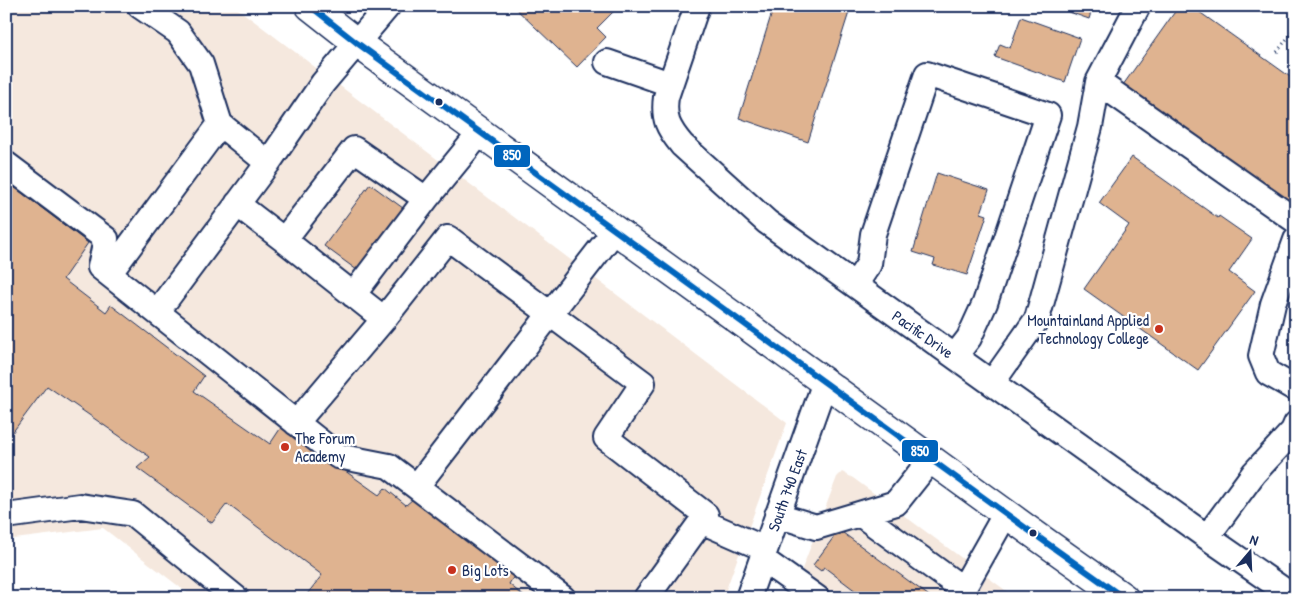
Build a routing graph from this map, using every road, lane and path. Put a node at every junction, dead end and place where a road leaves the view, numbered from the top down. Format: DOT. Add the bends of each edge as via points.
graph roads {
  1 [pos="140,6"];
  2 [pos="310,6"];
  3 [pos="388,6"];
  4 [pos="696,6"];
  5 [pos="1138,6"];
  6 [pos="1296,27"];
  7 [pos="357,43"];
  8 [pos="1277,52"];
  9 [pos="606,62"];
  10 [pos="1098,82"];
  11 [pos="670,84"];
  12 [pos="220,124"];
  13 [pos="480,132"];
  14 [pos="268,163"];
  15 [pos="6,164"];
  16 [pos="426,200"];
  17 [pos="237,204"];
  18 [pos="1296,221"];
  19 [pos="615,230"];
  20 [pos="284,240"];
  21 [pos="1296,240"];
  22 [pos="109,274"];
  23 [pos="855,285"];
  24 [pos="353,295"];
  25 [pos="157,312"];
  26 [pos="550,314"];
  27 [pos="384,319"];
  28 [pos="955,356"];
  29 [pos="825,382"];
  30 [pos="992,383"];
  31 [pos="1296,389"];
  32 [pos="296,423"];
  33 [pos="1296,424"];
  34 [pos="931,459"];
  35 [pos="417,486"];
  36 [pos="1006,513"];
  37 [pos="860,514"];
  38 [pos="778,515"];
  39 [pos="6,516"];
  40 [pos="701,522"];
  41 [pos="1207,537"];
  42 [pos="764,554"];
  43 [pos="961,594"];
  44 [pos="1111,594"];
  45 [pos="236,598"];
  46 [pos="563,598"];
  47 [pos="646,598"];
  48 [pos="748,598"];
  49 [pos="818,598"];
  50 [pos="1295,598"];
  1 -- 12 [label="street" via="178,32 201,64"];
  2 -- 7 [label="main road"];
  3 -- 7 [label="street"];
  4 -- 11 [label="street, Pacific Drive"];
  5 -- 10 [label="street"];
  6 -- 8 [label="path"];
  7 -- 13 [label="main road"];
  7 -- 14 [label="street" via="323,83"];
  9 -- 11 [label="street"];
  10 -- 18 [label="street"];
  10 -- 30 [label="street" via="1090,127 1037,319"];
  11 -- 23 [label="street, Pacific Drive" via="664,110 672,133 682,145 767,222"];
  12 -- 14 [label="street"];
  12 -- 22 [label="street"];
  13 -- 16 [label="street"];
  13 -- 19 [label="main road"];
  14 -- 17 [label="street"];
  15 -- 22 [label="street" via="106,239 100,267"];
  16 -- 20 [label="street" via="354,149"];
  16 -- 24 [label="street"];
  17 -- 20 [label="street"];
  17 -- 25 [label="street"];
  19 -- 26 [label="street"];
  19 -- 29 [label="main road"];
  20 -- 24 [label="street"];
  21 -- 31 [label="street" via="1273,304 1261,356 1268,373"];
  22 -- 25 [label="street"];
  23 -- 28 [label="street, Pacific Drive"];
  23 -- 28 [label="street" via="869,264 873,234 928,74 1048,115 985,303 969,338"];
  24 -- 27 [label="street"];
  25 -- 32 [label="street"];
  26 -- 27 [label="street" via="448,238"];
  26 -- 35 [label="street"];
  26 -- 40 [label="street" via="643,383 606,438 706,515"];
  27 -- 32 [label="street"];
  28 -- 30 [label="street, Pacific Drive"];
  29 -- 34 [label="main road"];
  29 -- 38 [label="street, South 740 East"];
  30 -- 41 [label="street, Pacific Drive"];
  32 -- 35 [label="street" via="338,456 389,466"];
  33 -- 41 [label="street" via="1254,473"];
  34 -- 36 [label="main road"];
  34 -- 37 [label="street" via="896,503"];
  35 -- 46 [label="street"];
  36 -- 43 [label="street"];
  36 -- 44 [label="main road"];
  37 -- 38 [label="street" via="816,527"];
  37 -- 43 [label="street"];
  38 -- 42 [label="street, South 740 East"];
  39 -- 45 [label="street" via="80,506 133,514"];
  40 -- 42 [label="street"];
  40 -- 47 [label="street"];
  41 -- 50 [label="street, Pacific Drive"];
  42 -- 48 [label="street, South 740 East"];
  42 -- 49 [label="street"];
}
